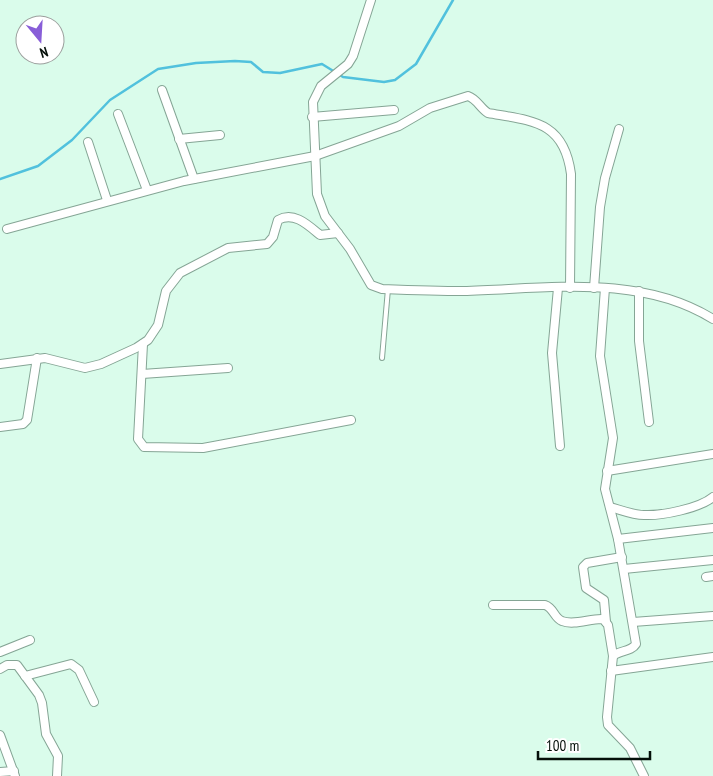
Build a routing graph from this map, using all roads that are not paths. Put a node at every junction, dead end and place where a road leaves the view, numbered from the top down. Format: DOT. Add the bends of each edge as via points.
graph roads {
  1 [pos="371,0"];
  2 [pos="162,90"];
  3 [pos="394,110"];
  4 [pos="118,114"];
  5 [pos="312,117"];
  6 [pos="619,129"];
  7 [pos="220,135"];
  8 [pos="179,139"];
  9 [pos="88,142"];
  10 [pos="315,156"];
  11 [pos="194,179"];
  12 [pos="147,190"];
  13 [pos="107,200"];
  14 [pos="7,229"];
  15 [pos="338,233"];
  16 [pos="558,288"];
  17 [pos="570,288"];
  18 [pos="594,288"];
  19 [pos="605,288"];
  20 [pos="388,289"];
  21 [pos="639,291"];
  22 [pos="713,319"];
  23 [pos="143,344"];
  24 [pos="38,358"];
  25 [pos="382,358"];
  26 [pos="0,364"];
  27 [pos="228,368"];
  28 [pos="142,374"];
  29 [pos="351,420"];
  30 [pos="649,422"];
  31 [pos="0,428"];
  32 [pos="560,446"];
  33 [pos="713,454"];
  34 [pos="607,471"];
  35 [pos="713,497"];
  36 [pos="610,507"];
  37 [pos="713,528"];
  38 [pos="618,539"];
  39 [pos="622,557"];
  40 [pos="713,560"];
  41 [pos="624,568"];
  42 [pos="493,605"];
  43 [pos="713,616"];
  44 [pos="606,622"];
  45 [pos="633,622"];
  46 [pos="30,640"];
  47 [pos="0,652"];
  48 [pos="613,656"];
  49 [pos="713,657"];
  50 [pos="0,669"];
  51 [pos="610,671"];
  52 [pos="25,676"];
  53 [pos="94,702"];
  54 [pos="0,735"];
  55 [pos="4,754"];
  56 [pos="0,772"];
  57 [pos="14,774"];
  58 [pos="57,776"];
  59 [pos="644,776"];
  1 -- 5 [label="street" via="353,56 316,93"];
  2 -- 8 [label="street"];
  3 -- 5 [label="street"];
  4 -- 12 [label="street"];
  5 -- 10 [label="street"];
  6 -- 18 [label="street" via="600,207"];
  7 -- 8 [label="street"];
  8 -- 11 [label="street"];
  9 -- 13 [label="street"];
  10 -- 11 [label="street"];
  10 -- 15 [label="street" via="318,200"];
  10 -- 17 [label="street" via="400,126 430,108 462,96 473,98 488,113 530,121 547,128 562,141 569,160"];
  11 -- 12 [label="street"];
  12 -- 13 [label="street"];
  13 -- 14 [label="street"];
  15 -- 20 [label="street" via="371,285"];
  15 -- 23 [label="street" via="320,235 297,218 284,217 278,220 274,237 267,244 228,248 191,266 170,284 158,324"];
  16 -- 17 [label="street"];
  16 -- 20 [label="street"];
  16 -- 32 [label="street" via="552,353"];
  17 -- 18 [label="street"];
  18 -- 19 [label="street"];
  19 -- 21 [label="street"];
  19 -- 34 [label="street" via="600,356 613,438"];
  20 -- 25 [label="lane"];
  21 -- 22 [label="street" via="691,306"];
  21 -- 30 [label="street" via="639,341"];
  23 -- 24 [label="street" via="93,367"];
  23 -- 28 [label="street"];
  24 -- 26 [label="street"];
  24 -- 31 [label="street" via="27,420 23,424"];
  27 -- 28 [label="street"];
  28 -- 29 [label="street" via="138,439 144,447 203,448"];
  33 -- 34 [label="street"];
  34 -- 36 [label="street" via="605,489"];
  35 -- 36 [label="street" via="703,504 650,515"];
  36 -- 38 [label="street"];
  37 -- 38 [label="street"];
  38 -- 39 [label="street"];
  39 -- 41 [label="street"];
  39 -- 44 [label="street" via="587,563 583,567 586,588 604,600"];
  40 -- 41 [label="street"];
  41 -- 45 [label="street"];
  42 -- 44 [label="street" via="545,605 563,622 599,619"];
  43 -- 45 [label="street"];
  44 -- 48 [label="street"];
  45 -- 48 [label="street" via="635,646"];
  46 -- 47 [label="street"];
  48 -- 51 [label="street"];
  49 -- 51 [label="street"];
  50 -- 52 [label="street" via="17,665"];
  51 -- 59 [label="street" via="608,725 630,748"];
  52 -- 53 [label="street" via="71,664 79,670"];
  52 -- 58 [label="street" via="42,703 46,734 58,756"];
  54 -- 55 [label="street"];
  55 -- 57 [label="street"];
  56 -- 57 [label="street"];
}
